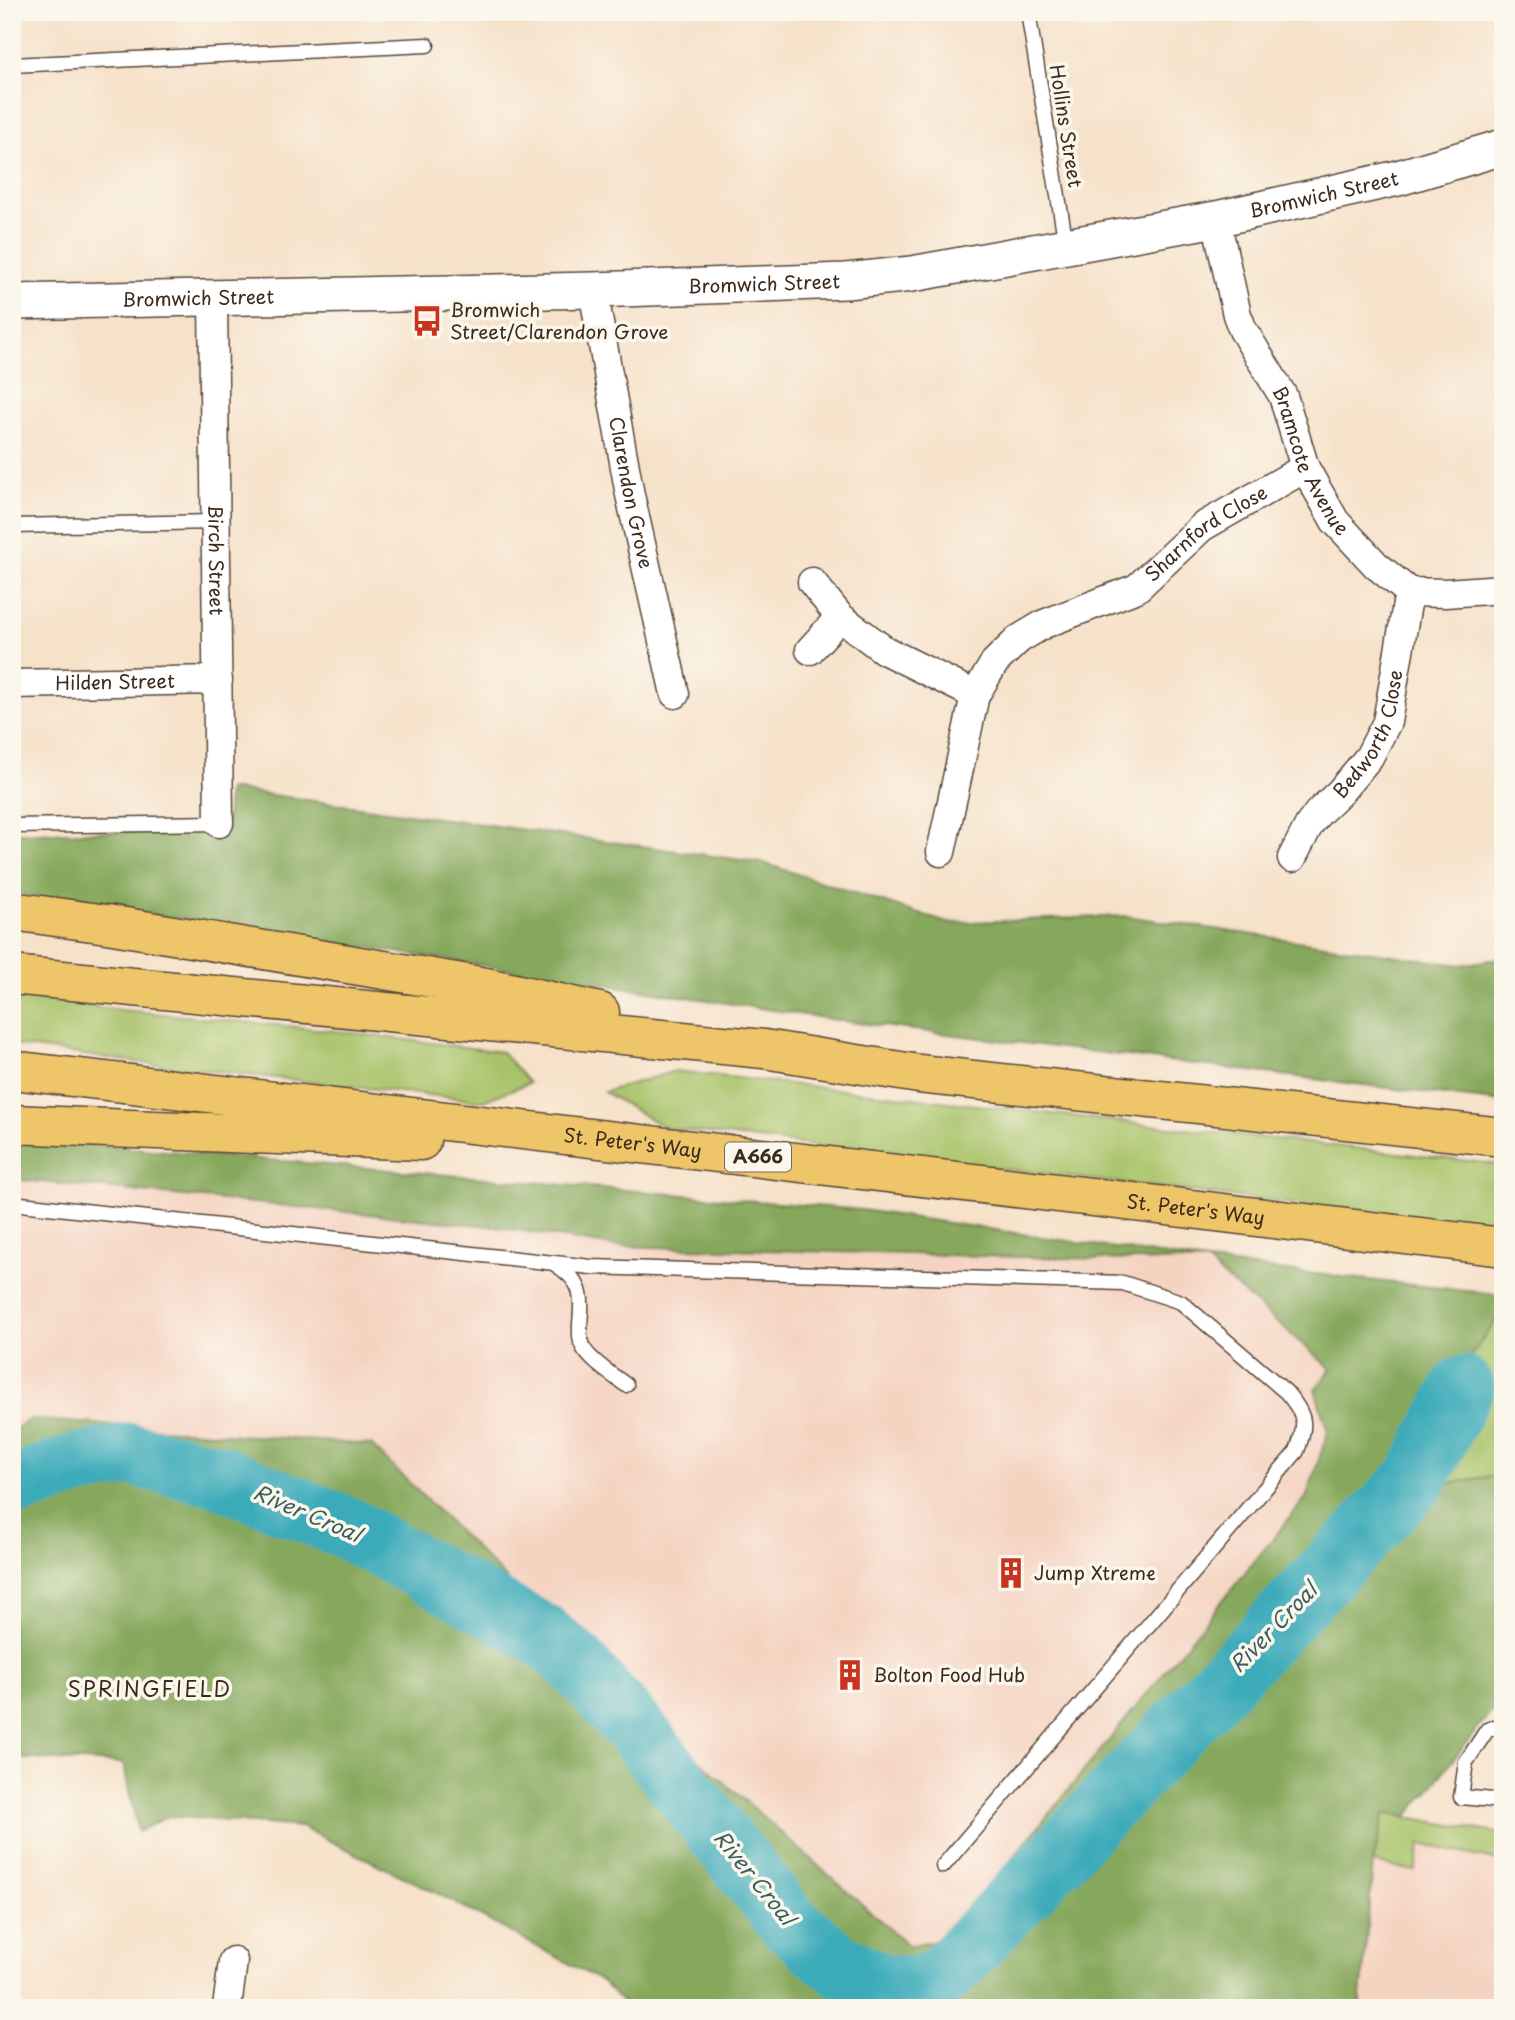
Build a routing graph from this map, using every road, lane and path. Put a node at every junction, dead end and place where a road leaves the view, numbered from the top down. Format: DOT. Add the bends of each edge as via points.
graph roads {
  1 [pos="1028,12"];
  2 [pos="427,45"];
  3 [pos="12,65"];
  4 [pos="1503,147"];
  5 [pos="1216,219"];
  6 [pos="1066,245"];
  7 [pos="593,290"];
  8 [pos="213,298"];
  9 [pos="12,302"];
  10 [pos="1305,468"];
  11 [pos="216,522"];
  12 [pos="12,526"];
  13 [pos="812,582"];
  14 [pos="1503,589"];
  15 [pos="1409,592"];
  16 [pos="840,617"];
  17 [pos="810,650"];
  18 [pos="218,680"];
  19 [pos="12,684"];
  20 [pos="675,694"];
  21 [pos="975,695"];
  22 [pos="219,824"];
  23 [pos="12,826"];
  24 [pos="941,852"];
  25 [pos="1292,859"];
  26 [pos="12,911"];
  27 [pos="12,975"];
  28 [pos="764,1049"];
  29 [pos="12,1070"];
  30 [pos="12,1124"];
  31 [pos="517,1129"];
  32 [pos="1503,1137"];
  33 [pos="12,1203"];
  34 [pos="1503,1247"];
  35 [pos="551,1262"];
  36 [pos="626,1385"];
  37 [pos="1503,1724"];
  38 [pos="1503,1801"];
  39 [pos="943,1866"];
  40 [pos="233,1961"];
  41 [pos="227,2008"];
  1 -- 6 [label="lane, Hollins Street"];
  2 -- 3 [label="lane"];
  4 -- 5 [label="street, Bromwich Street" via="1398,178"];
  5 -- 6 [label="street, Bromwich Street"];
  5 -- 10 [label="street, Bramcote Avenue" via="1237,315 1283,396"];
  6 -- 7 [label="street, Bromwich Street" via="912,274 846,281"];
  7 -- 8 [label="street, Bromwich Street"];
  7 -- 20 [label="street, Clarendon Grove" via="630,495"];
  8 -- 9 [label="street, Bromwich Street"];
  8 -- 11 [label="street, Birch Street"];
  10 -- 15 [label="street, Bramcote Avenue" via="1335,522"];
  10 -- 21 [label="street, Sharnford Close" via="1202,527 1137,587 1018,639 995,662"];
  11 -- 12 [label="lane"];
  11 -- 18 [label="street, Birch Street"];
  13 -- 16 [label="street"];
  14 -- 15 [label="street"];
  15 -- 25 [label="street, Bedworth Close" via="1387,722 1368,757 1309,825"];
  16 -- 17 [label="street"];
  16 -- 21 [label="street" via="884,650"];
  18 -- 19 [label="street, Hilden Street"];
  18 -- 22 [label="street, Birch Street"];
  21 -- 24 [label="street, Sharnford Close"];
  22 -- 23 [label="lane"];
  26 -- 28 [label="highway" via="486,987"];
  27 -- 28 [label="highway"];
  28 -- 32 [label="highway" via="919,1074"];
  29 -- 31 [label="highway, St. Peter's Way / A666"];
  30 -- 31 [label="highway, A666" via="430,1141"];
  31 -- 34 [label="highway, St. Peter's Way / A666"];
  33 -- 35 [label="lane"];
  35 -- 36 [label="lane" via="574,1279 580,1291 581,1344 587,1354"];
  35 -- 39 [label="lane" via="590,1267 1124,1283 1181,1302 1300,1408 1304,1430 1297,1451"];
  37 -- 38 [label="lane" via="1487,1730 1466,1762 1461,1797"];
  40 -- 41 [label="street"];
}
